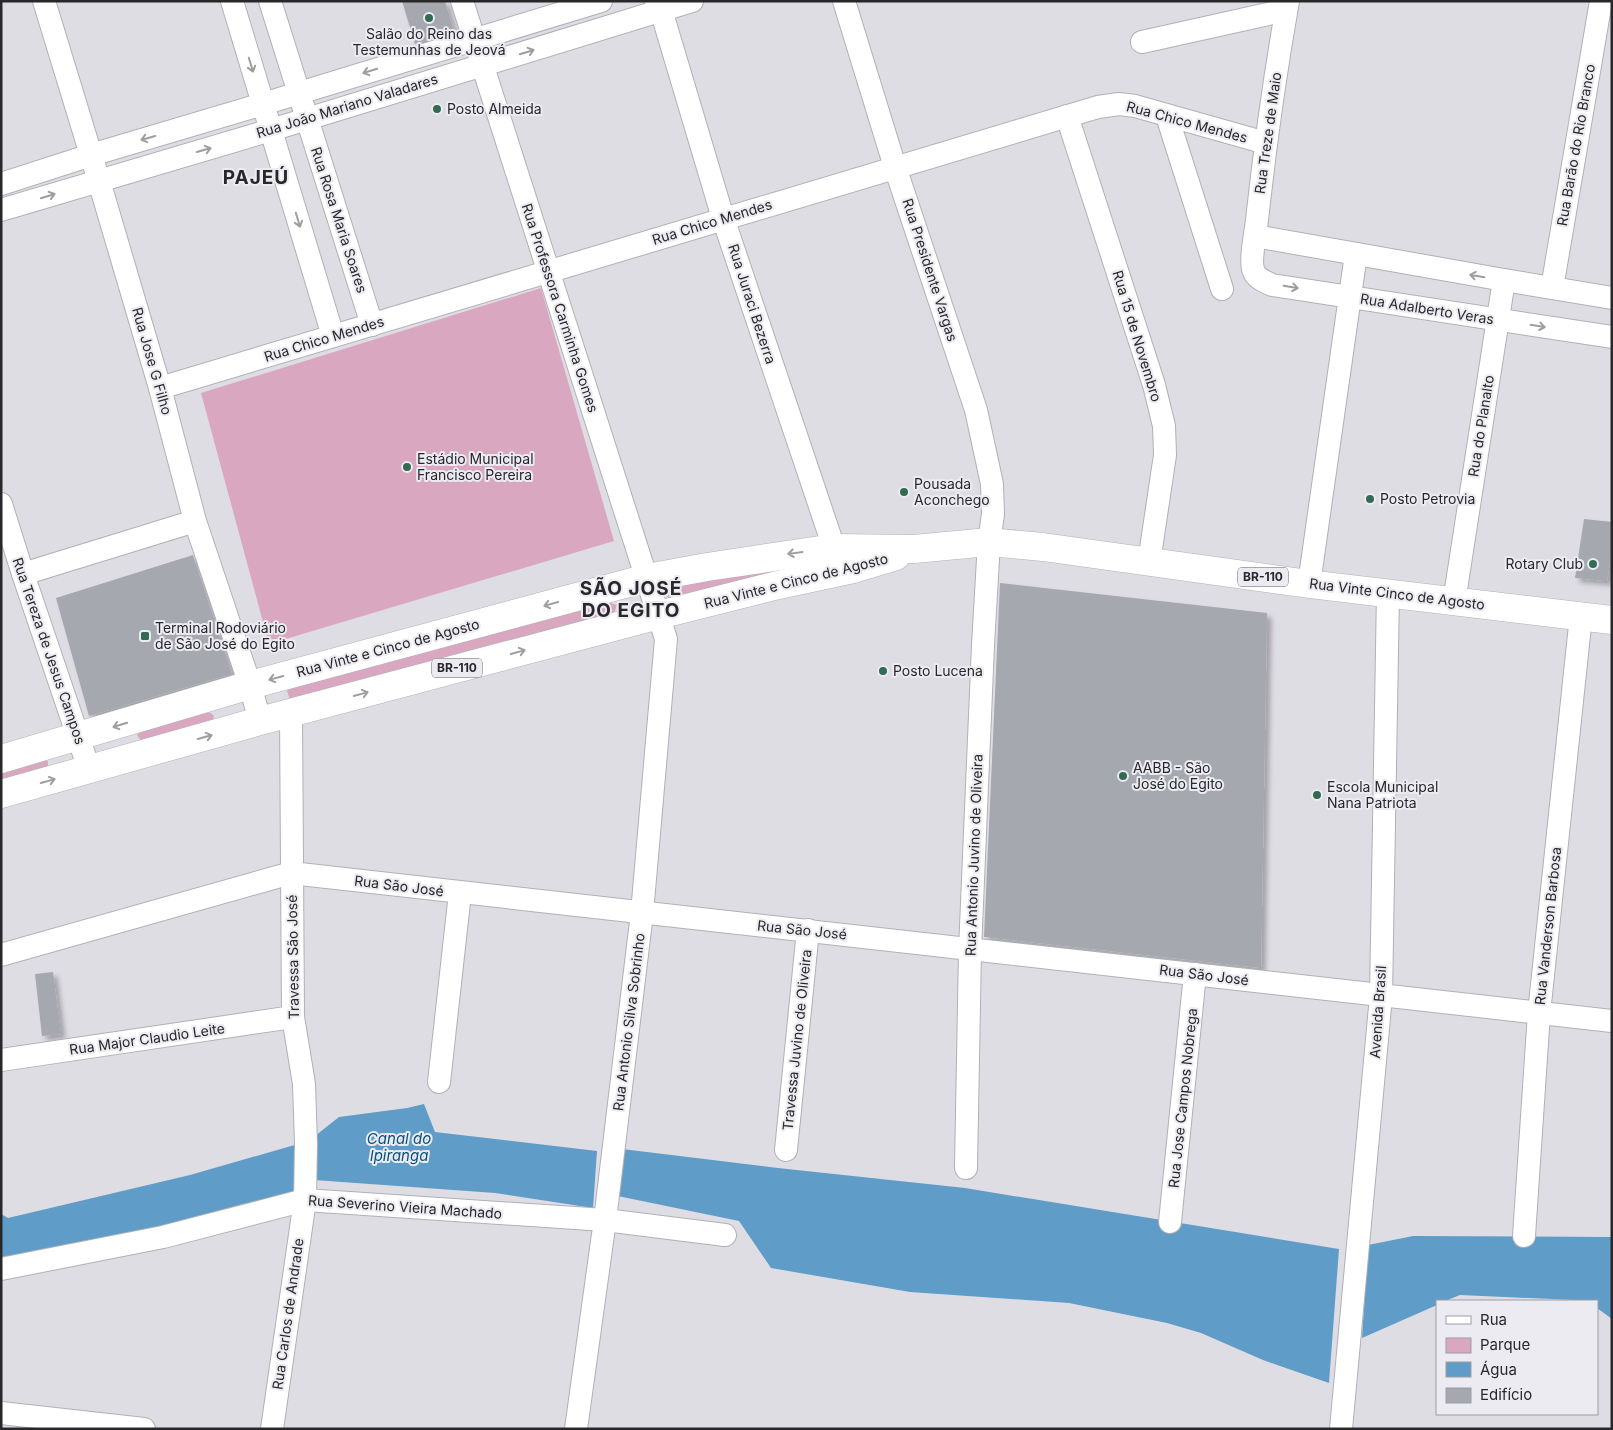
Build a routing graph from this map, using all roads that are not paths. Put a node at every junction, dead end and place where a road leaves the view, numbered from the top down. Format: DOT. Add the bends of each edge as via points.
graph roads {
  1 [pos="44,1"];
  2 [pos="232,1"];
  3 [pos="462,1"];
  4 [pos="601,1"];
  5 [pos="692,1"];
  6 [pos="844,1"];
  7 [pos="1601,1"];
  8 [pos="659,6"];
  9 [pos="1287,6"];
  10 [pos="273,12"];
  11 [pos="241,32"];
  12 [pos="473,39"];
  13 [pos="1142,42"];
  14 [pos="482,65"];
  15 [pos="298,93"];
  16 [pos="263,104"];
  17 [pos="1066,116"];
  18 [pos="1167,116"];
  19 [pos="306,118"];
  20 [pos="272,130"];
  21 [pos="1266,142"];
  22 [pos="91,155"];
  23 [pos="895,168"];
  24 [pos="99,180"];
  25 [pos="1,184"];
  26 [pos="1,210"];
  27 [pos="724,218"];
  28 [pos="1255,236"];
  29 [pos="1356,254"];
  30 [pos="1252,265"];
  31 [pos="548,272"];
  32 [pos="1504,280"];
  33 [pos="1552,288"];
  34 [pos="1222,289"];
  35 [pos="1350,296"];
  36 [pos="1612,298"];
  37 [pos="1498,320"];
  38 [pos="372,325"];
  39 [pos="333,336"];
  40 [pos="1612,338"];
  41 [pos="160,388"];
  42 [pos="1,504"];
  43 [pos="195,521"];
  44 [pos="989,542"];
  45 [pos="834,548"];
  46 [pos="914,548"];
  47 [pos="1149,562"];
  48 [pos="23,574"];
  49 [pos="647,578"];
  50 [pos="1309,584"];
  51 [pos="1388,593"];
  52 [pos="1454,602"];
  53 [pos="659,614"];
  54 [pos="1581,616"];
  55 [pos="1612,620"];
  56 [pos="250,685"];
  57 [pos="291,713"];
  58 [pos="260,721"];
  59 [pos="79,737"];
  60 [pos="1,759"];
  61 [pos="88,769"];
  62 [pos="1,794"];
  63 [pos="291,873"];
  64 [pos="460,893"];
  65 [pos="642,913"];
  66 [pos="808,930"];
  67 [pos="970,950"];
  68 [pos="1,955"];
  69 [pos="1195,974"];
  70 [pos="1381,996"];
  71 [pos="1539,1014"];
  72 [pos="293,1018"];
  73 [pos="1612,1021"];
  74 [pos="1,1060"];
  75 [pos="440,1082"];
  76 [pos="786,1150"];
  77 [pos="966,1168"];
  78 [pos="305,1200"];
  79 [pos="605,1220"];
  80 [pos="1170,1222"];
  81 [pos="725,1235"];
  82 [pos="1524,1236"];
  83 [pos="1,1269"];
  84 [pos="1,1413"];
  85 [pos="144,1429"];
  86 [pos="272,1429"];
  87 [pos="576,1429"];
  88 [pos="1341,1429"];
  1 -- 22 [label="street, Rua Jose G Filho"];
  2 -- 11 [label="street"];
  3 -- 12 [label="street, Rua Professora Carminha Gomes"];
  4 -- 12 [label="street, Rua João Mariano Valadares"];
  5 -- 8 [label="street, Rua João Mariano Valadares"];
  6 -- 23 [label="street, Rua Presidente Vargas"];
  7 -- 33 [label="street, Rua Barão do Rio Branco"];
  14 -- 8 [label="street, Rua João Mariano Valadares, one-way"];
  8 -- 27 [label="street, Rua Juraci Bezerra"];
  9 -- 13 [label="street"];
  9 -- 21 [label="street, Rua Treze de Maio"];
  10 -- 11 [label="street"];
  10 -- 15 [label="street, Rua Rosa Maria Soares"];
  11 -- 16 [label="street, one-way"];
  12 -- 14 [label="street, Rua Professora Carminha Gomes"];
  12 -- 15 [label="street, Rua João Mariano Valadares, one-way"];
  14 -- 19 [label="street, Rua João Mariano Valadares"];
  14 -- 31 [label="street, Rua Professora Carminha Gomes"];
  15 -- 16 [label="street, Rua João Mariano Valadares"];
  15 -- 19 [label="street, Rua Rosa Maria Soares"];
  16 -- 20 [label="street"];
  16 -- 22 [label="street, Rua João Mariano Valadares, one-way"];
  17 -- 18 [label="street, Rua Chico Mendes" via="1119,104"];
  17 -- 23 [label="street, Rua Chico Mendes"];
  17 -- 47 [label="street, Rua 15 de Novembro" via="1154,385 1164,426 1166,455"];
  18 -- 21 [label="street, Rua Chico Mendes"];
  18 -- 34 [label="street"];
  19 -- 20 [label="street, Rua João Mariano Valadares"];
  19 -- 38 [label="street, Rua Rosa Maria Soares"];
  24 -- 20 [label="street, Rua João Mariano Valadares, one-way"];
  20 -- 39 [label="street, one-way"];
  21 -- 28 [label="street, Rua Treze de Maio"];
  22 -- 24 [label="street, Rua Jose G Filho"];
  22 -- 25 [label="street, Rua João Mariano Valadares"];
  23 -- 27 [label="street, Rua Chico Mendes"];
  23 -- 44 [label="street, Rua Presidente Vargas" via="976,410 992,484 993,514"];
  26 -- 24 [label="street, Rua João Mariano Valadares, one-way"];
  24 -- 41 [label="street, Rua Jose G Filho"];
  27 -- 31 [label="street, Rua Chico Mendes"];
  27 -- 45 [label="street, Rua Juraci Bezerra"];
  28 -- 29 [label="street"];
  28 -- 30 [label="street, Rua Treze de Maio"];
  32 -- 29 [label="street, one-way"];
  29 -- 35 [label="street"];
  30 -- 35 [label="street, Rua Adalberto Veras, one-way" via="1258,277 1272,285"];
  31 -- 38 [label="street, Rua Chico Mendes"];
  31 -- 49 [label="street, Rua Professora Carminha Gomes"];
  32 -- 33 [label="street"];
  32 -- 37 [label="street, Rua do Planalto"];
  33 -- 36 [label="street"];
  35 -- 37 [label="street, Rua Adalberto Veras"];
  35 -- 50 [label="street"];
  37 -- 40 [label="street, Rua Adalberto Veras, one-way"];
  37 -- 52 [label="street, Rua do Planalto"];
  38 -- 39 [label="street, Rua Chico Mendes"];
  39 -- 41 [label="street, Rua Chico Mendes"];
  41 -- 43 [label="street, Rua Jose G Filho"];
  42 -- 48 [label="street, Rua Tereza de Jesus Campos"];
  43 -- 48 [label="street"];
  43 -- 56 [label="street, Rua Jose G Filho"];
  44 -- 46 [label="main road, Rua Vinte Cinco de Agosto / BR-110"];
  44 -- 47 [label="main road, Rua Vinte Cinco de Agosto / BR-110"];
  44 -- 67 [label="street, Rua Antonio Juvino de Oliveira"];
  45 -- 46 [label="main road, Rua Vinte e Cinco de Agosto / BR-110"];
  45 -- 49 [label="main road, Rua Vinte e Cinco de Agosto / BR-110, one-way"];
  46 -- 53 [label="main road, Rua Vinte e Cinco de Agosto / BR-110" via="860,567"];
  47 -- 50 [label="main road, Rua Vinte Cinco de Agosto / BR-110"];
  48 -- 59 [label="street, Rua Tereza de Jesus Campos"];
  49 -- 53 [label="street, Rua Professora Carminha Gomes"];
  49 -- 56 [label="main road, Rua Vinte e Cinco de Agosto / BR-110, one-way"];
  50 -- 51 [label="main road, Rua Vinte Cinco de Agosto / BR-110"];
  51 -- 52 [label="main road, Rua Vinte Cinco de Agosto / BR-110"];
  51 -- 70 [label="street, Avenida Brasil"];
  52 -- 54 [label="main road, Rua Vinte Cinco de Agosto / BR-110"];
  57 -- 53 [label="main road, Rua Vinte e Cinco de Agosto / BR-110, one-way"];
  53 -- 65 [label="street, Rua Antonio Silva Sobrinho" via="666,639"];
  54 -- 55 [label="main road, Rua Vinte Cinco de Agosto / BR-110"];
  54 -- 71 [label="street, Rua Vanderson Barbosa"];
  56 -- 58 [label="street, Rua Jose G Filho"];
  56 -- 59 [label="main road, Rua Vinte e Cinco de Agosto / BR-110, one-way"];
  57 -- 58 [label="main road, Rua Vinte e Cinco de Agosto / BR-110"];
  57 -- 63 [label="street, Travessa São José"];
  61 -- 58 [label="main road, Rua Vinte e Cinco de Agosto / BR-110, one-way"];
  59 -- 60 [label="main road, Rua Vinte e Cinco de Agosto / BR-110"];
  59 -- 61 [label="street, Rua Tereza de Jesus Campos"];
  62 -- 61 [label="main road, Rua Vinte e Cinco de Agosto / BR-110, one-way"];
  63 -- 64 [label="street, Rua São José"];
  63 -- 68 [label="street, Rua São José"];
  63 -- 72 [label="street, Travessa São José"];
  64 -- 65 [label="street, Rua São José"];
  64 -- 75 [label="street"];
  65 -- 66 [label="street, Rua São José"];
  65 -- 79 [label="street, Rua Antonio Silva Sobrinho"];
  66 -- 67 [label="street, Rua São José"];
  66 -- 76 [label="street, Travessa Juvino de Oliveira"];
  67 -- 69 [label="street, Rua São José"];
  67 -- 77 [label="street, Rua Antonio Juvino de Oliveira"];
  69 -- 70 [label="street, Rua São José"];
  69 -- 80 [label="street, Rua Jose Campos Nobrega"];
  70 -- 71 [label="street, Rua São José"];
  70 -- 88 [label="street, Avenida Brasil"];
  71 -- 73 [label="street, Rua São José"];
  71 -- 82 [label="street, Rua Vanderson Barbosa"];
  72 -- 74 [label="street, Rua Major Claudio Leite"];
  72 -- 78 [label="street, Travessa São José" via="304,1084"];
  78 -- 79 [label="street, Rua Severino Vieira Machado"];
  78 -- 83 [label="street, Rua Severino Vieira Machado" via="163,1237"];
  78 -- 86 [label="street, Rua Carlos de Andrade"];
  79 -- 81 [label="street, Rua Severino Vieira Machado"];
  79 -- 87 [label="street, Rua Antonio Silva Sobrinho"];
  84 -- 85 [label="street"];
}
